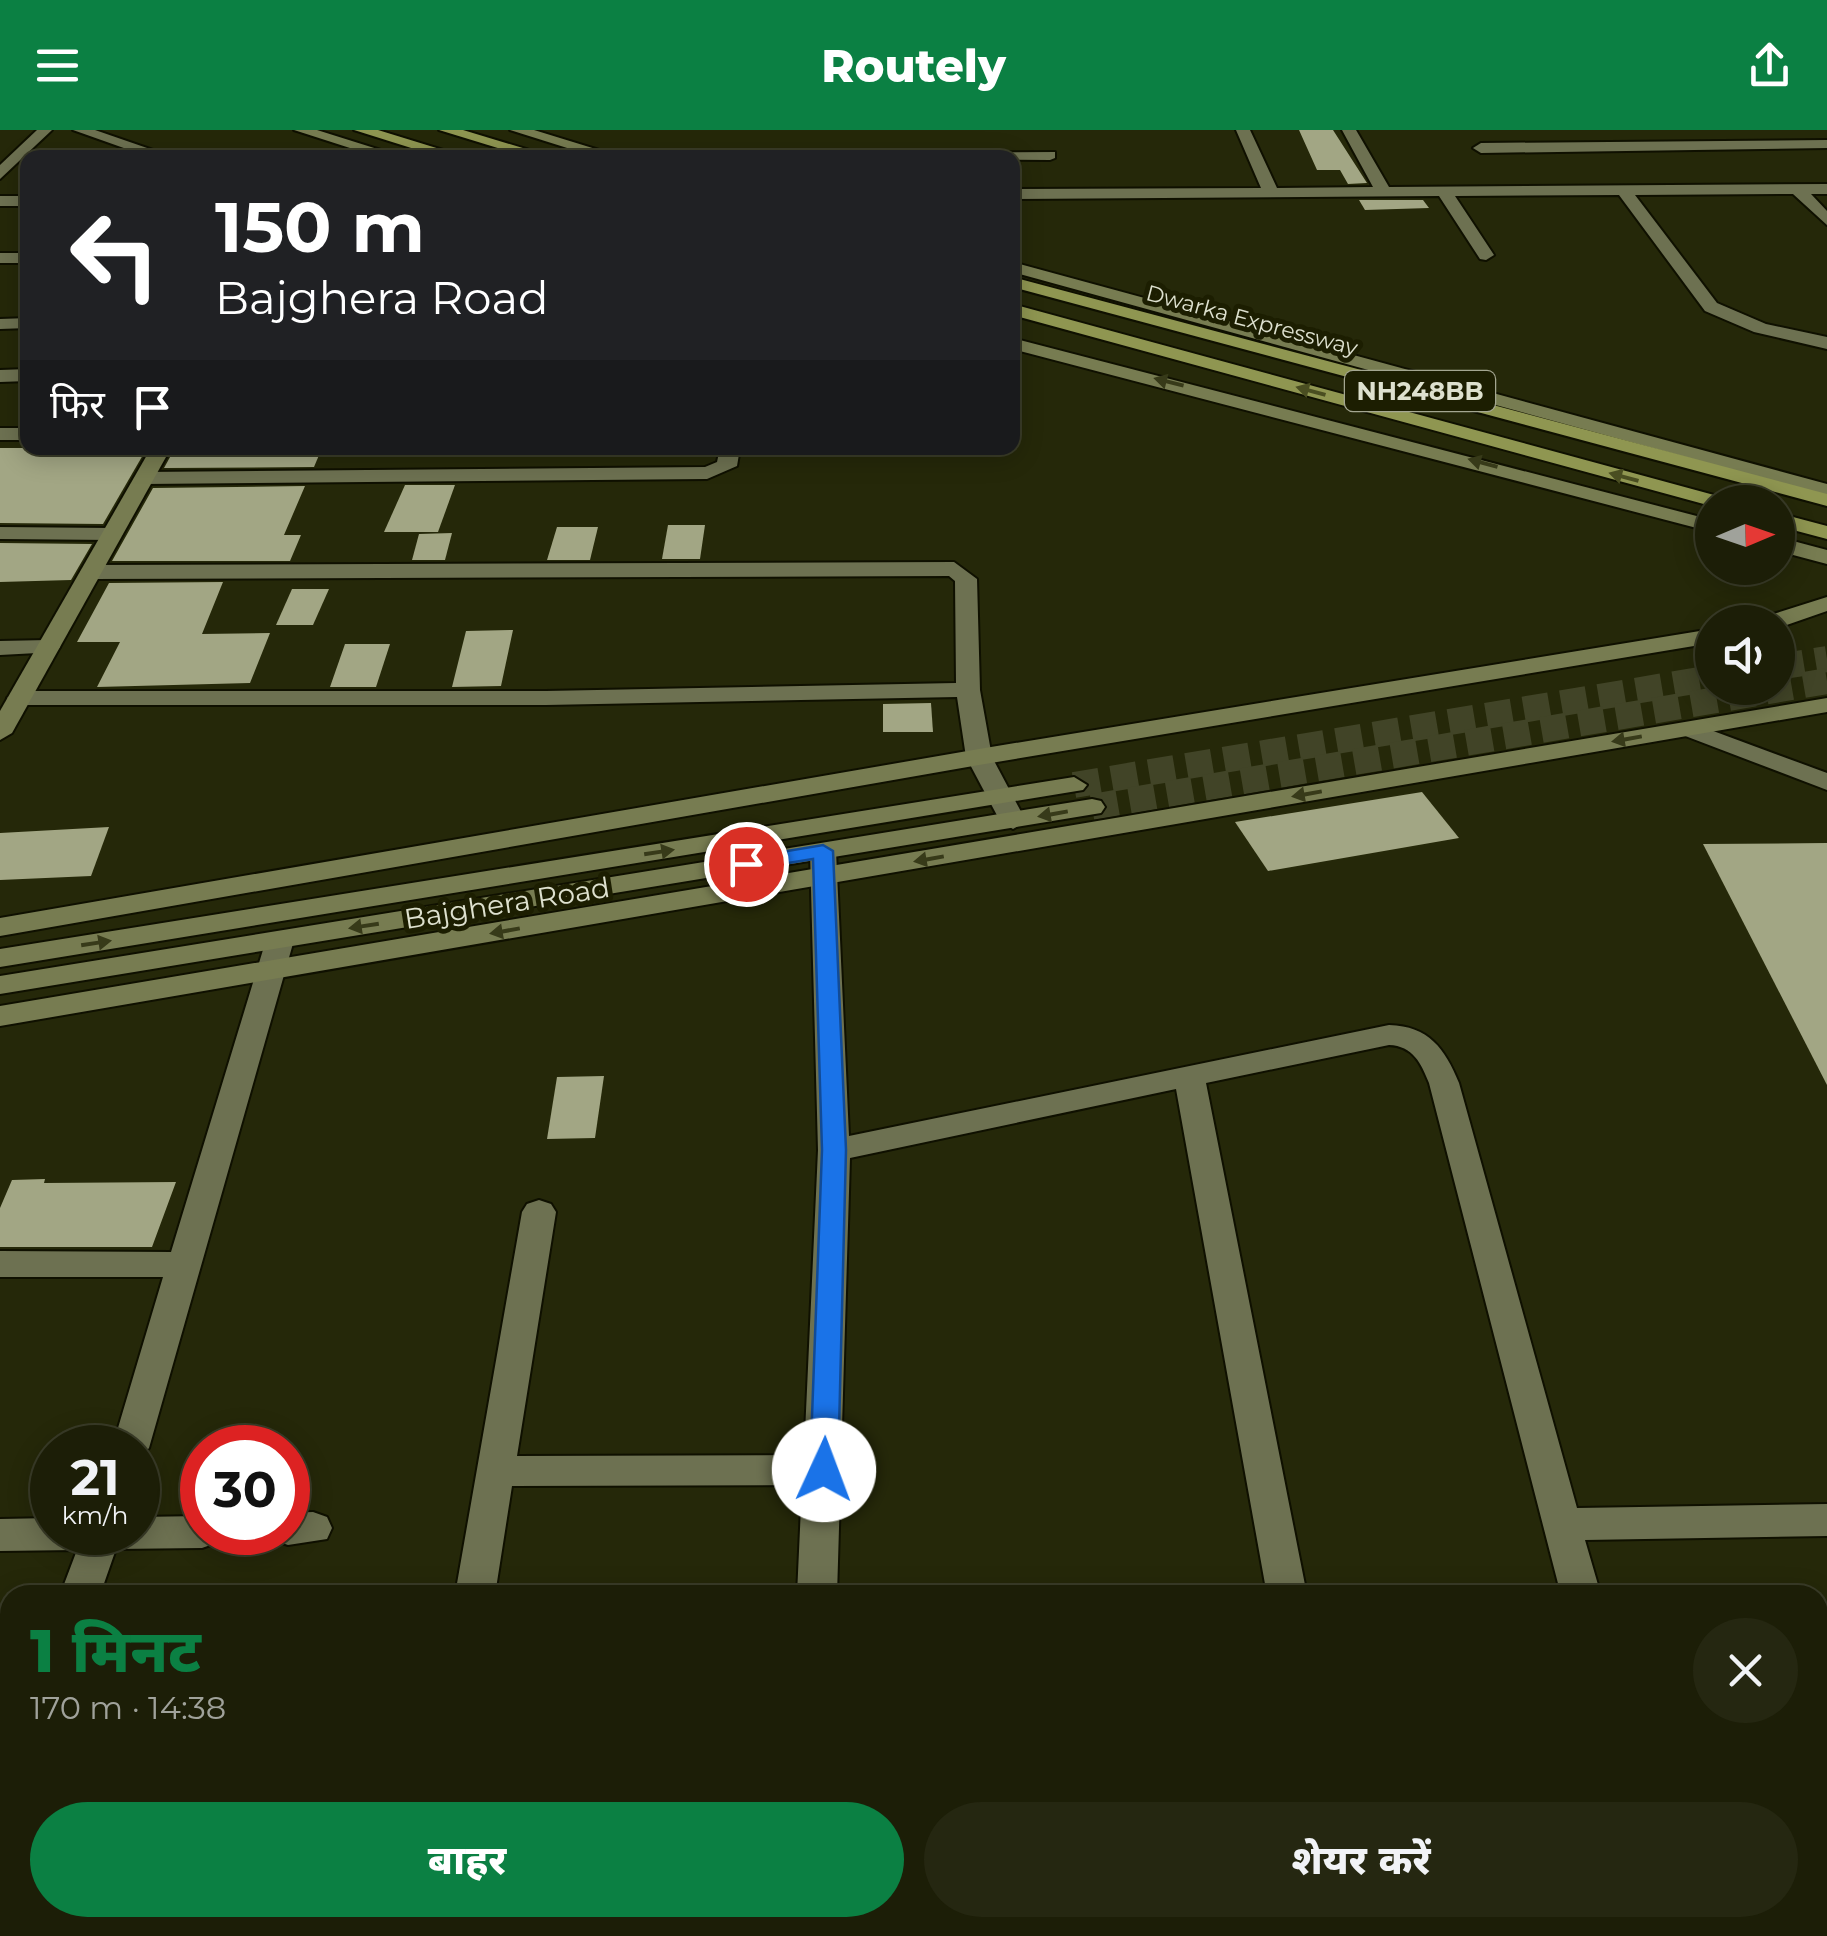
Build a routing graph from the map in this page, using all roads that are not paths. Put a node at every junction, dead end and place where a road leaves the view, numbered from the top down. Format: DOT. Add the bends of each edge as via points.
graph roads {
  1 [pos="45,130"];
  2 [pos="80,130"];
  3 [pos="301,130"];
  4 [pos="360,130"];
  5 [pos="446,130"];
  6 [pos="517,130"];
  7 [pos="1243,130"];
  8 [pos="1348,130"];
  9 [pos="1468,130"];
  10 [pos="335,140"];
  11 [pos="1827,144"];
  12 [pos="25,150"];
  13 [pos="123,150"];
  14 [pos="329,150"];
  15 [pos="371,150"];
  16 [pos="433,150"];
  17 [pos="520,150"];
  18 [pos="589,150"];
  19 [pos="20,154"];
  20 [pos="1020,156"];
  21 [pos="1050,156"];
  22 [pos="0,174"];
  23 [pos="1827,189"];
  24 [pos="1443,190"];
  25 [pos="1623,190"];
  26 [pos="1798,190"];
  27 [pos="1383,191"];
  28 [pos="1271,192"];
  29 [pos="1020,194"];
  30 [pos="1827,220"];
  31 [pos="1486,255"];
  32 [pos="1020,269"];
  33 [pos="1020,284"];
  34 [pos="1020,311"];
  35 [pos="1827,343"];
  36 [pos="1020,345"];
  37 [pos="157,455"];
  38 [pos="729,455"];
  39 [pos="144,478"];
  40 [pos="1827,490"];
  41 [pos="1695,496"];
  42 [pos="1827,500"];
  43 [pos="1695,522"];
  44 [pos="1795,524"];
  45 [pos="0,533"];
  46 [pos="1827,533"];
  47 [pos="112,534"];
  48 [pos="1795,549"];
  49 [pos="1827,557"];
  50 [pos="91,572"];
  51 [pos="1827,604"];
  52 [pos="1795,614"];
  53 [pos="1695,639"];
  54 [pos="48,647"];
  55 [pos="0,648"];
  56 [pos="968,690"];
  57 [pos="19,698"];
  58 [pos="1827,706"];
  59 [pos="1689,729"];
  60 [pos="0,732"];
  61 [pos="978,757"];
  62 [pos="1827,782"];
  63 [pos="1074,785"];
  64 [pos="1092,807"];
  65 [pos="1007,809"];
  66 [pos="823,864"];
  67 [pos="0,927"];
  68 [pos="274,956"];
  69 [pos="0,958"];
  70 [pos="0,985"];
  71 [pos="0,1016"];
  72 [pos="1189,1075"];
  73 [pos="834,1150"];
  74 [pos="539,1212"];
  75 [pos="0,1264"];
  76 [pos="187,1264"];
  77 [pos="137,1425"];
  78 [pos="824,1470"];
  79 [pos="497,1471"];
  80 [pos="1827,1520"];
  81 [pos="1561,1524"];
  82 [pos="0,1535"];
  83 [pos="30,1535"];
  84 [pos="95,1555"];
  85 [pos="84,1585"];
  86 [pos="478,1585"];
  87 [pos="818,1585"];
  88 [pos="1284,1585"];
  89 [pos="1577,1585"];
  1 -- 12 [label="street"];
  2 -- 13 [label="street"];
  3 -- 10 [label="street"];
  4 -- 16 [label="highway"];
  5 -- 17 [label="highway"];
  6 -- 18 [label="street"];
  7 -- 28 [label="street"];
  8 -- 27 [label="street"];
  9 -- 11 [label="street" via="1486,155"];
  10 -- 14 [label="street"];
  10 -- 15 [label="street"];
  19 -- 22 [label="street"];
  20 -- 21 [label="street"];
  23 -- 26 [label="street"];
  24 -- 25 [label="street" via="1508,183"];
  24 -- 27 [label="street"];
  24 -- 31 [label="street"];
  25 -- 26 [label="street"];
  25 -- 35 [label="street" via="1712,307 1760,328"];
  26 -- 30 [label="street"];
  27 -- 28 [label="street"];
  28 -- 29 [label="street"];
  32 -- 40 [label="street"];
  33 -- 42 [label="highway, Dwarka Expressway / NH248BB"];
  41 -- 34 [label="highway, Dwarka Expressway / NH248BB, one-way"];
  43 -- 36 [label="street, one-way"];
  37 -- 39 [label="street"];
  38 -- 39 [label="street" via="727,466 707,473"];
  39 -- 47 [label="street"];
  44 -- 46 [label="highway"];
  45 -- 47 [label="street"];
  47 -- 50 [label="street"];
  48 -- 49 [label="street"];
  50 -- 54 [label="street"];
  50 -- 56 [label="street" via="954,569 966,579"];
  51 -- 52 [label="street"];
  53 -- 61 [label="street"];
  54 -- 55 [label="street"];
  54 -- 57 [label="street"];
  56 -- 57 [label="street"];
  56 -- 61 [label="street"];
  57 -- 60 [label="street"];
  58 -- 59 [label="street"];
  59 -- 62 [label="street"];
  59 -- 66 [label="street, one-way"];
  61 -- 65 [label="street"];
  61 -- 67 [label="street"];
  63 -- 65 [label="street"];
  64 -- 65 [label="street, one-way"];
  65 -- 66 [label="street"];
  69 -- 65 [label="street, Bajghera Road, one-way"];
  66 -- 68 [label="street, one-way"];
  66 -- 73 [label="street"];
  68 -- 70 [label="street"];
  68 -- 71 [label="street"];
  68 -- 76 [label="street"];
  72 -- 73 [label="street"];
  72 -- 81 [label="street" via="1389,1034 1408,1035 1428,1049 1444,1083"];
  72 -- 88 [label="street"];
  73 -- 78 [label="street"];
  74 -- 79 [label="street"];
  75 -- 76 [label="street"];
  76 -- 77 [label="street"];
  78 -- 79 [label="street"];
  78 -- 87 [label="street"];
  79 -- 86 [label="street"];
  80 -- 81 [label="street"];
  81 -- 89 [label="street"];
  82 -- 83 [label="street"];
  84 -- 85 [label="street"];
}
